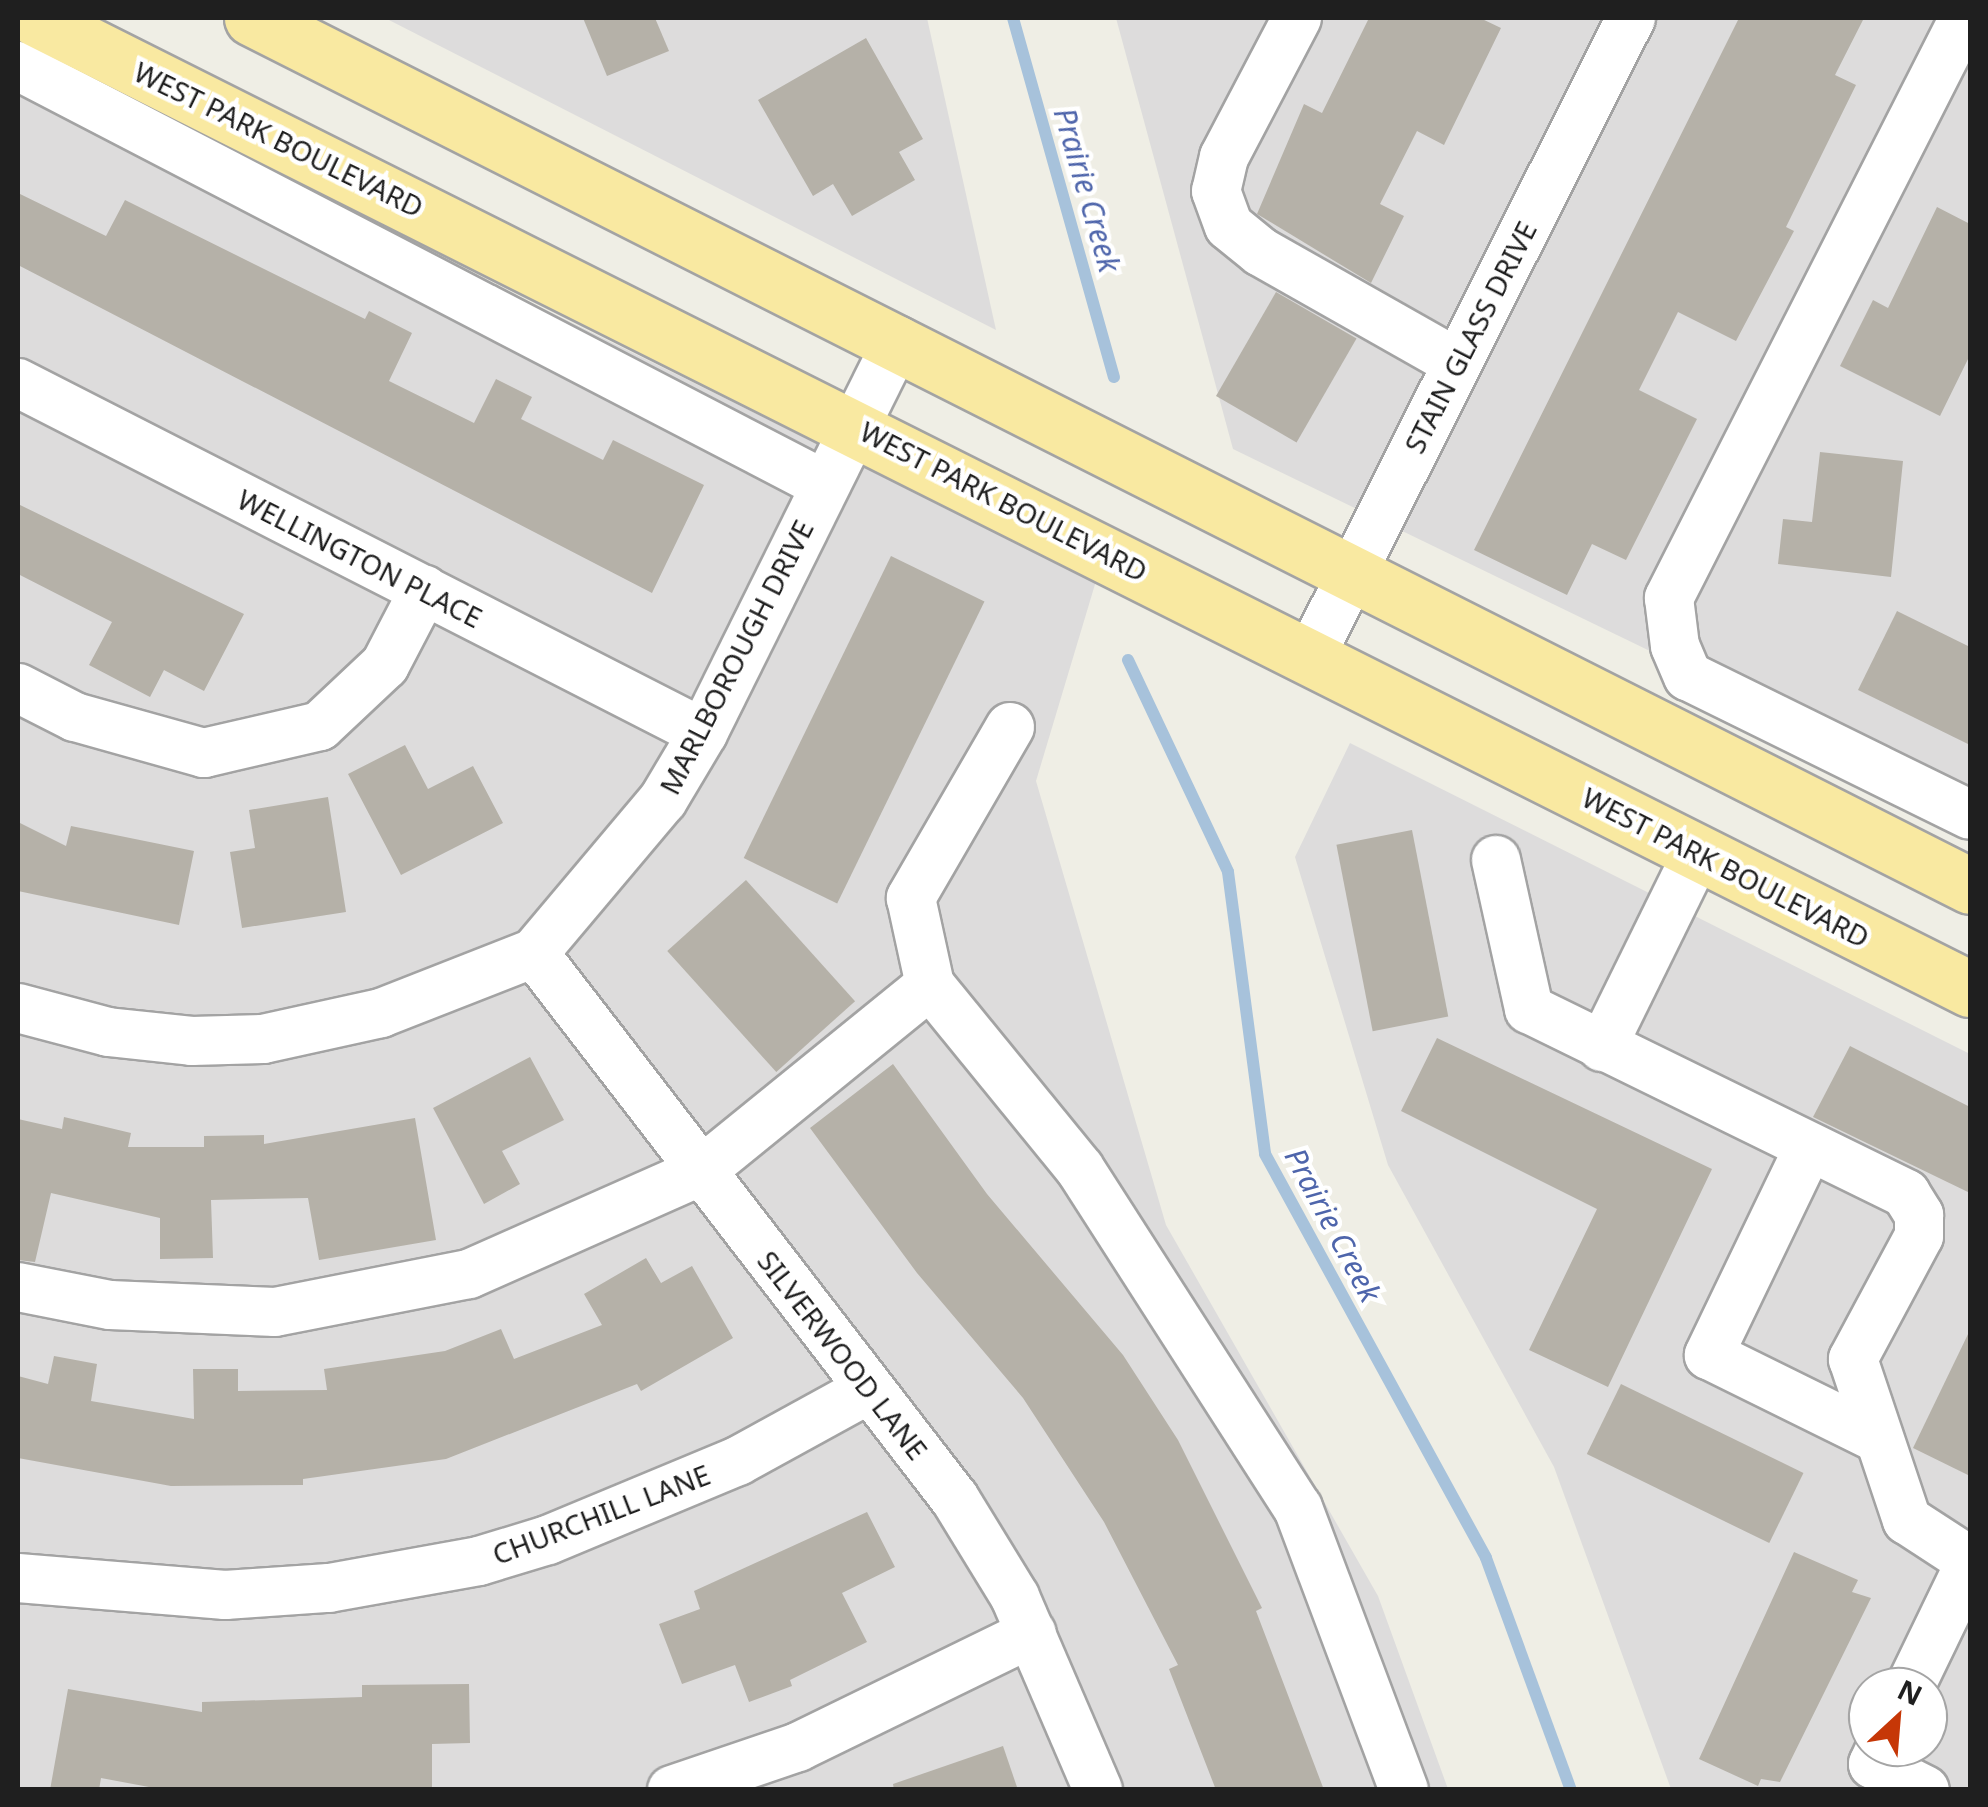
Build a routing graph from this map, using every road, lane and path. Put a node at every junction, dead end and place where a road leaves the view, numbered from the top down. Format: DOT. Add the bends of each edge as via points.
graph roads {
  1 [pos="34,18"];
  2 [pos="252,18"];
  3 [pos="1296,18"];
  4 [pos="1631,18"];
  5 [pos="1964,18"];
  6 [pos="18,66"];
  7 [pos="898,341"];
  8 [pos="1457,363"];
  9 [pos="18,383"];
  10 [pos="855,424"];
  11 [pos="824,486"];
  12 [pos="1350,574"];
  13 [pos="424,590"];
  14 [pos="1310,658"];
  15 [pos="18,688"];
  16 [pos="1010,727"];
  17 [pos="703,733"];
  18 [pos="1970,815"];
  19 [pos="1698,852"];
  20 [pos="1496,860"];
  21 [pos="1970,886"];
  22 [pos="534,953"];
  23 [pos="930,984"];
  24 [pos="1970,989"];
  25 [pos="18,1008"];
  26 [pos="1602,1047"];
  27 [pos="1808,1149"];
  28 [pos="701,1171"];
  29 [pos="18,1287"];
  30 [pos="869,1389"];
  31 [pos="1877,1438"];
  32 [pos="1970,1562"];
  33 [pos="18,1578"];
  34 [pos="1032,1633"];
  35 [pos="1920,1667"];
  36 [pos="1878,1767"];
  37 [pos="672,1790"];
  38 [pos="1098,1790"];
  39 [pos="1404,1790"];
  40 [pos="1925,1790"];
  1 -- 10 [label="main road, WEST PARK BOULEVARD"];
  2 -- 7 [label="main road"];
  3 -- 8 [label="street" via="1224,157 1216,192 1228,226 1260,252"];
  4 -- 8 [label="street, STAIN GLASS DRIVE"];
  5 -- 18 [label="street" via="1670,598 1675,646 1688,676"];
  6 -- 11 [label="street"];
  7 -- 10 [label="street, MARLBOROUGH DRIVE"];
  7 -- 12 [label="main road"];
  8 -- 12 [label="street, STAIN GLASS DRIVE"];
  9 -- 13 [label="street, WELLINGTON PLACE"];
  10 -- 11 [label="street, MARLBOROUGH DRIVE"];
  10 -- 14 [label="main road, WEST PARK BOULEVARD"];
  11 -- 17 [label="street, MARLBOROUGH DRIVE"];
  12 -- 14 [label="street, STAIN GLASS DRIVE"];
  12 -- 21 [label="main road"];
  13 -- 15 [label="street" via="385,664 320,726 204,754 75,716"];
  13 -- 17 [label="street, WELLINGTON PLACE"];
  14 -- 19 [label="main road, WEST PARK BOULEVARD"];
  16 -- 23 [label="street" via="911,898"];
  17 -- 22 [label="street, MARLBOROUGH DRIVE" via="663,800"];
  19 -- 24 [label="main road, WEST PARK BOULEVARD"];
  19 -- 26 [label="street"];
  20 -- 26 [label="street" via="1528,1009"];
  22 -- 25 [label="street, MARLBOROUGH DRIVE" via="381,1013 263,1038 192,1042 108,1032"];
  22 -- 28 [label="street, SILVERWOOD LANE"];
  23 -- 28 [label="street"];
  23 -- 39 [label="street" via="1080,1169 1298,1508"];
  26 -- 27 [label="street"];
  27 -- 31 [label="street" via="1906,1194 1919,1216 1919,1236 1853,1359"];
  27 -- 31 [label="street" via="1708,1355"];
  28 -- 29 [label="street" via="469,1274 356,1300 274,1312 110,1304"];
  28 -- 30 [label="street, SILVERWOOD LANE"];
  30 -- 33 [label="street, CHURCHILL LANE" via="738,1462 548,1540 479,1561 329,1588 225,1595"];
  30 -- 34 [label="street, SILVERWOOD LANE" via="955,1499"];
  31 -- 32 [label="street" via="1907,1520"];
  32 -- 35 [label="street"];
  34 -- 37 [label="street" via="798,1747"];
  34 -- 38 [label="street, SILVERWOOD LANE"];
  36 -- 40 [label="street"];
}
